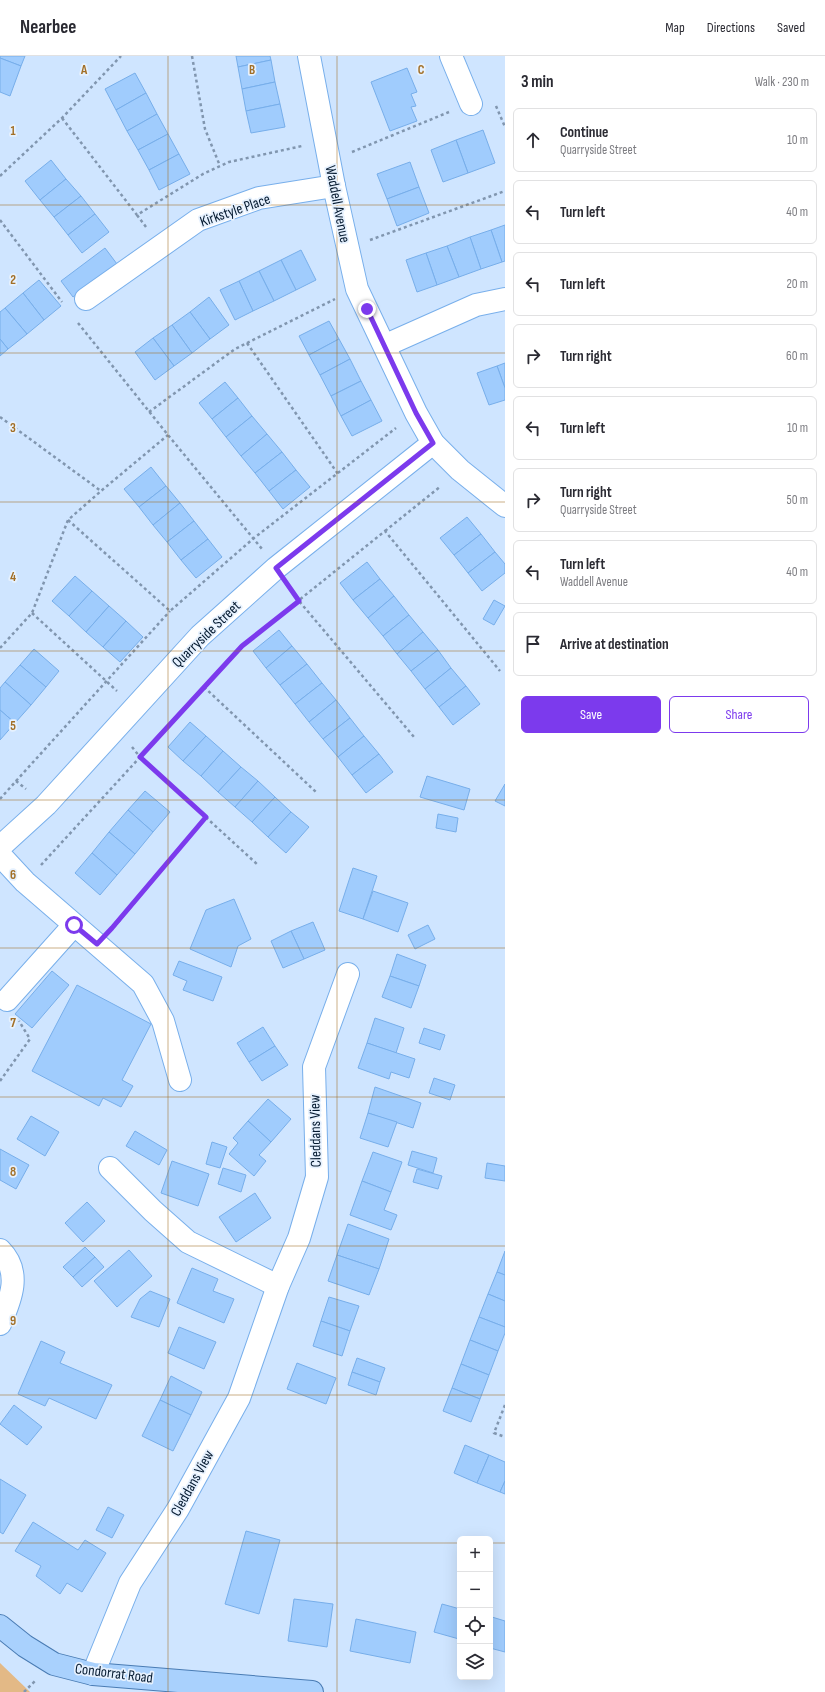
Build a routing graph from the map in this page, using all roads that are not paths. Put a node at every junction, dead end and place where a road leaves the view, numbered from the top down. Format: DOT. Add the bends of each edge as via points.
graph roads {
  1 [pos="309,56"];
  2 [pos="451,56"];
  3 [pos="471,104"];
  4 [pos="334,186"];
  5 [pos="86,299"];
  6 [pos="505,299"];
  7 [pos="386,346"];
  8 [pos="433,443"];
  9 [pos="505,506"];
  10 [pos="0,848"];
  11 [pos="0,855"];
  12 [pos="74,925"];
  13 [pos="348,974"];
  14 [pos="6,1000"];
  15 [pos="180,1080"];
  16 [pos="110,1168"];
  17 [pos="0,1250"];
  18 [pos="278,1286"];
  19 [pos="0,1324"];
  20 [pos="0,1626"];
  21 [pos="94,1674"];
  22 [pos="299,1691"];
  1 -- 4 [label="street, Waddell Avenue"];
  2 -- 3 [label="street"];
  4 -- 5 [label="street, Kirkstyle Place" via="259,198 198,220"];
  4 -- 7 [label="street, Waddell Avenue" via="357,289"];
  6 -- 7 [label="street" via="476,305"];
  7 -- 8 [label="street, Waddell Avenue" via="416,413"];
  8 -- 9 [label="street, Waddell Avenue" via="460,470"];
  8 -- 10 [label="street, Quarryside Street" via="276,568 200,636 46,804"];
  11 -- 12 [label="street"];
  12 -- 14 [label="street"];
  12 -- 15 [label="street" via="142,984 163,1021"];
  13 -- 18 [label="street, Cleddans View" via="314,1067 317,1177 299,1238"];
  16 -- 18 [label="street" via="188,1242"];
  17 -- 19 [label="street" via="7,1257 13,1271 12,1292"];
  18 -- 21 [label="street, Cleddans View" via="239,1398 178,1509 130,1583"];
  20 -- 21 [label="main road, Condorrat Road" via="54,1664"];
  21 -- 22 [label="main road, Condorrat Road"];
}
